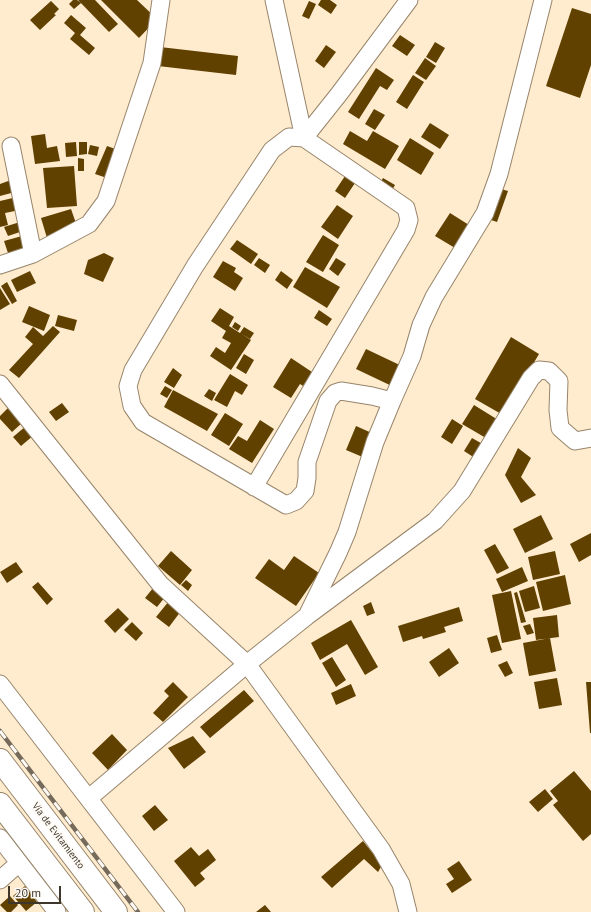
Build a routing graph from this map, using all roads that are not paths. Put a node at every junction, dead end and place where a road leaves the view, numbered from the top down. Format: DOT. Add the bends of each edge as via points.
graph roads {
  1 [pos="161,0"];
  2 [pos="274,0"];
  3 [pos="409,0"];
  4 [pos="543,0"];
  5 [pos="304,138"];
  6 [pos="11,146"];
  7 [pos="34,254"];
  8 [pos="0,265"];
  9 [pos="0,384"];
  10 [pos="392,401"];
  11 [pos="591,438"];
  12 [pos="254,487"];
  13 [pos="307,616"];
  14 [pos="247,664"];
  15 [pos="0,684"];
  16 [pos="0,760"];
  17 [pos="89,798"];
  18 [pos="0,804"];
  19 [pos="0,838"];
  20 [pos="19,863"];
  21 [pos="0,880"];
  22 [pos="56,912"];
  23 [pos="83,912"];
  24 [pos="116,912"];
  25 [pos="176,912"];
  26 [pos="408,912"];
  1 -- 7 [label="street" via="152,62 106,201 89,224"];
  2 -- 5 [label="street"];
  3 -- 5 [label="street"];
  4 -- 10 [label="street" via="499,174 484,213 420,325 412,356"];
  5 -- 12 [label="street" via="406,208 409,220 406,230"];
  5 -- 12 [label="street" via="289,137 272,150 195,266 133,370 128,386 132,406 143,422"];
  6 -- 7 [label="street"];
  7 -- 8 [label="street"];
  9 -- 14 [label="street" via="160,584"];
  10 -- 12 [label="street" via="341,391 335,393 328,401 307,462 305,491 296,501 286,505"];
  10 -- 13 [label="street" via="375,442 347,532"];
  11 -- 13 [label="street" via="575,442 560,428 559,381 549,371 539,370 531,378 462,491 435,521"];
  13 -- 14 [label="street"];
  14 -- 17 [label="street"];
  14 -- 26 [label="street" via="381,849 402,884"];
  15 -- 17 [label="street"];
  16 -- 24 [label="highway, Vía de Evitamiento"];
  17 -- 25 [label="street"];
  18 -- 23 [label="highway"];
  19 -- 20 [label="street"];
  20 -- 21 [label="street"];
  20 -- 22 [label="street"];
}
